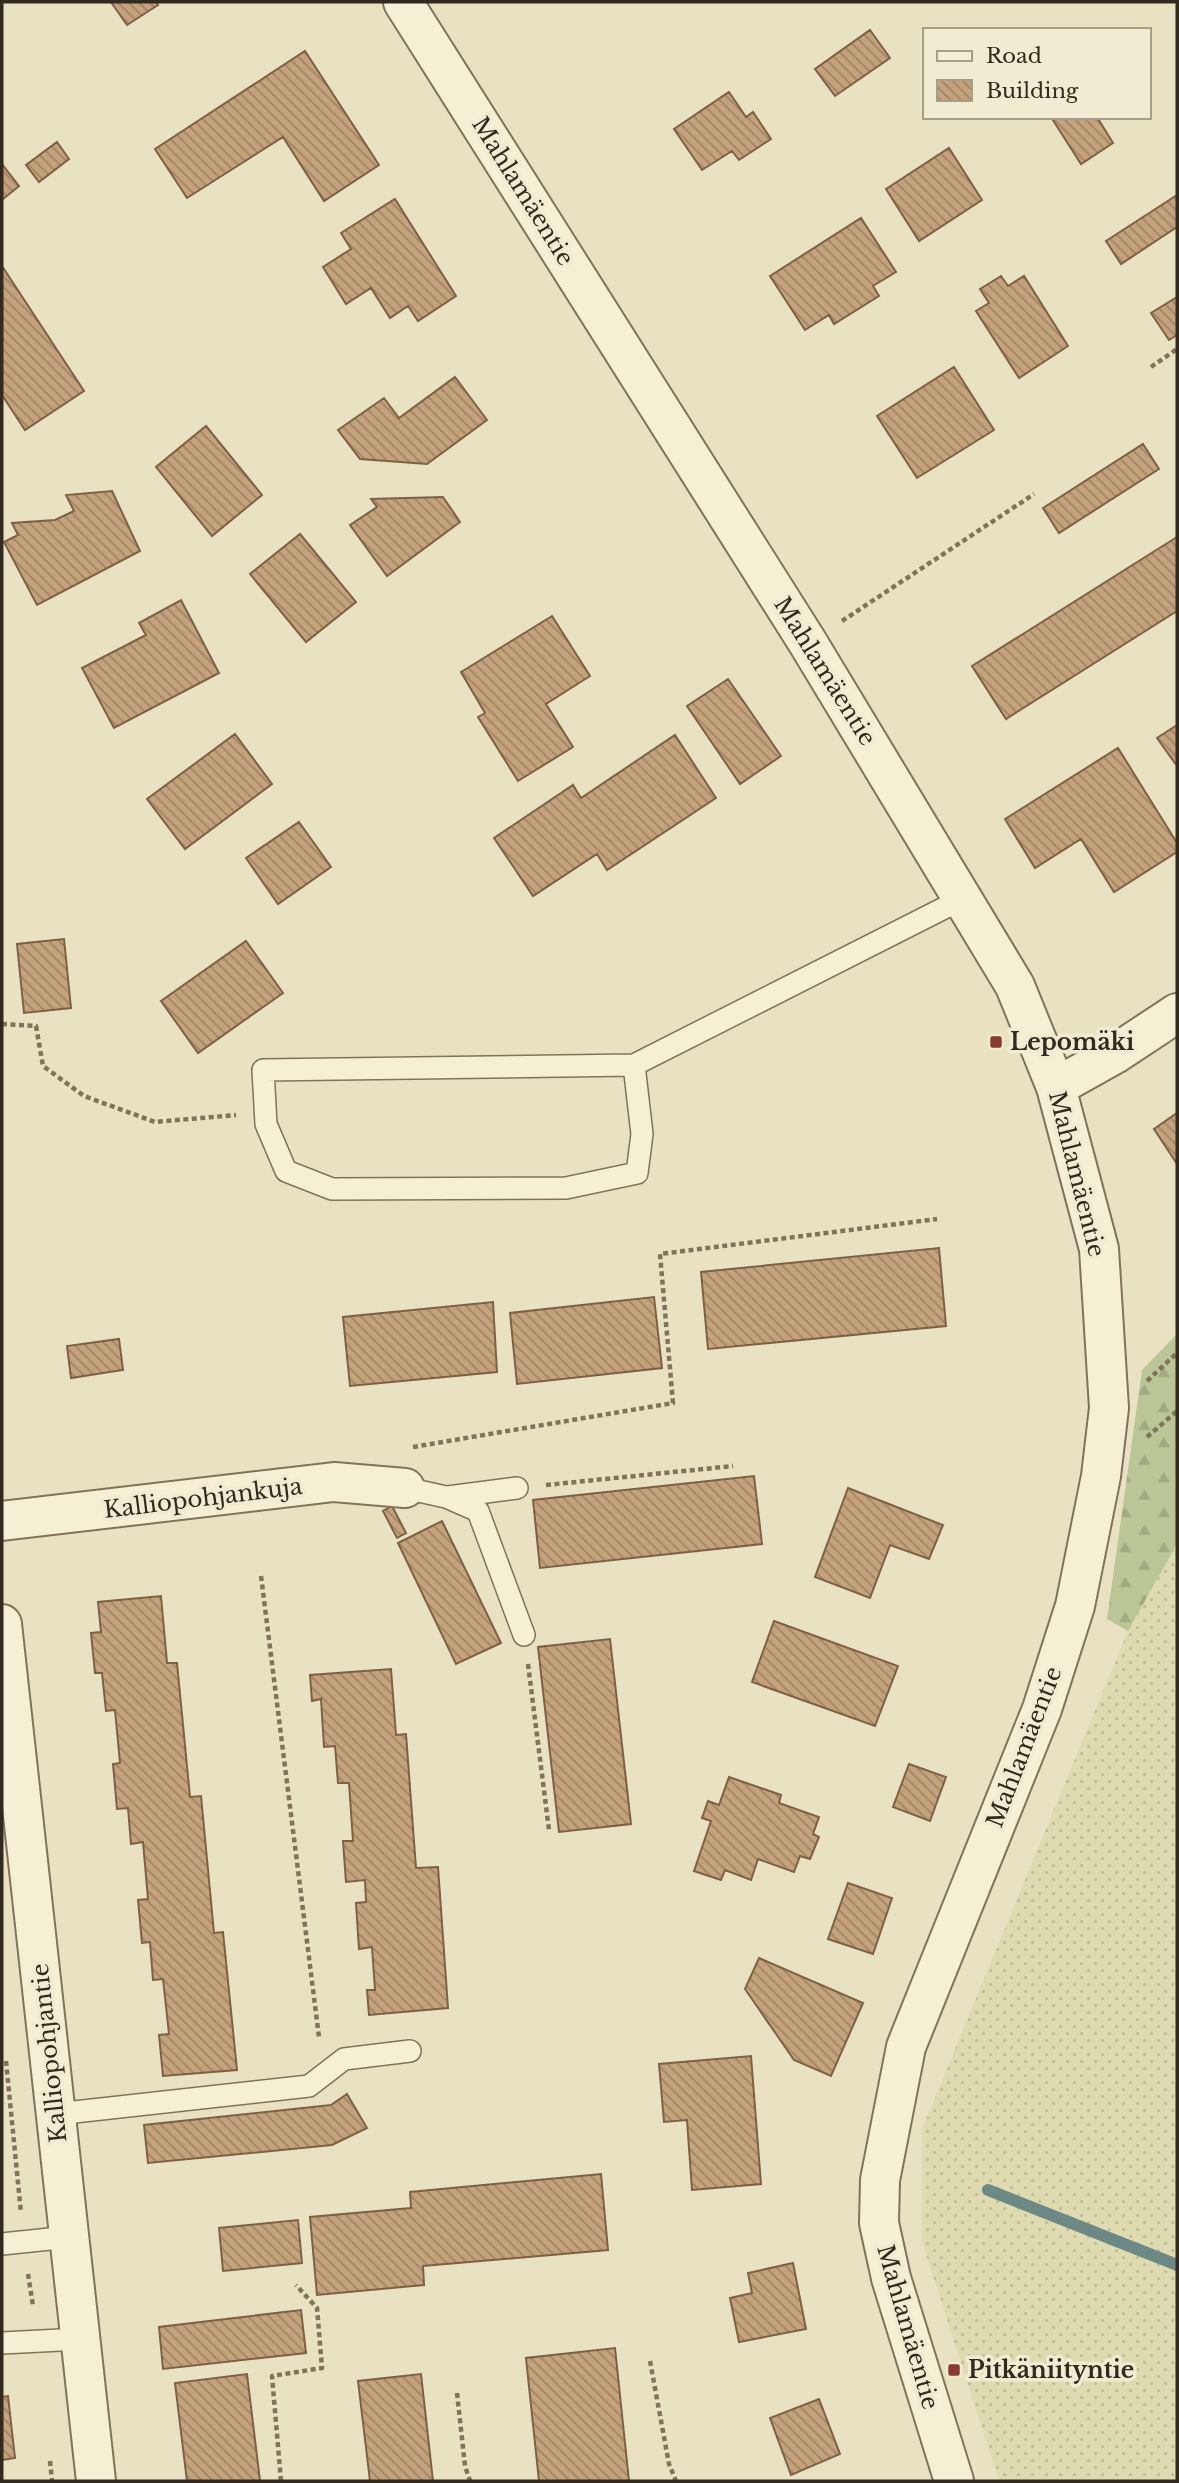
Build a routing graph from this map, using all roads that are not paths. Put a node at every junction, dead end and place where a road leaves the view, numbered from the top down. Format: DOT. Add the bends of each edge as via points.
graph roads {
  1 [pos="403,2"];
  2 [pos="964,898"];
  3 [pos="1177,1013"];
  4 [pos="634,1065"];
  5 [pos="1056,1087"];
  6 [pos="405,1488"];
  7 [pos="517,1488"];
  8 [pos="446,1497"];
  9 [pos="2,1521"];
  10 [pos="524,1635"];
  11 [pos="3,1640"];
  12 [pos="410,2051"];
  13 [pos="56,2114"];
  14 [pos="69,2237"];
  15 [pos="2,2244"];
  16 [pos="80,2339"];
  17 [pos="2,2343"];
  18 [pos="96,2481"];
  19 [pos="954,2481"];
  1 -- 2 [label="street, Mahlamäentie"];
  2 -- 4 [label="lane"];
  2 -- 5 [label="street, Mahlamäentie" via="1015,986"];
  3 -- 5 [label="street"];
  4 -- 4 [label="lane" via="642,1134 637,1173 566,1188 332,1189 286,1171 266,1124 263,1070"];
  5 -- 19 [label="street, Mahlamäentie" via="1099,1250 1109,1408 1101,1476 1075,1606 1042,1709 906,2047 880,2180 879,2223 891,2277"];
  6 -- 8 [label="lane"];
  6 -- 9 [label="street, Kalliopohjankuja" via="334,1482"];
  7 -- 8 [label="lane"];
  8 -- 10 [label="lane" via="478,1511"];
  11 -- 13 [label="street, Kalliopohjantie"];
  12 -- 13 [label="lane" via="344,2059 309,2086"];
  13 -- 14 [label="street, Kalliopohjantie"];
  14 -- 15 [label="lane"];
  14 -- 16 [label="street, Kalliopohjantie"];
  16 -- 17 [label="lane"];
  16 -- 18 [label="street, Kalliopohjantie"];
}
